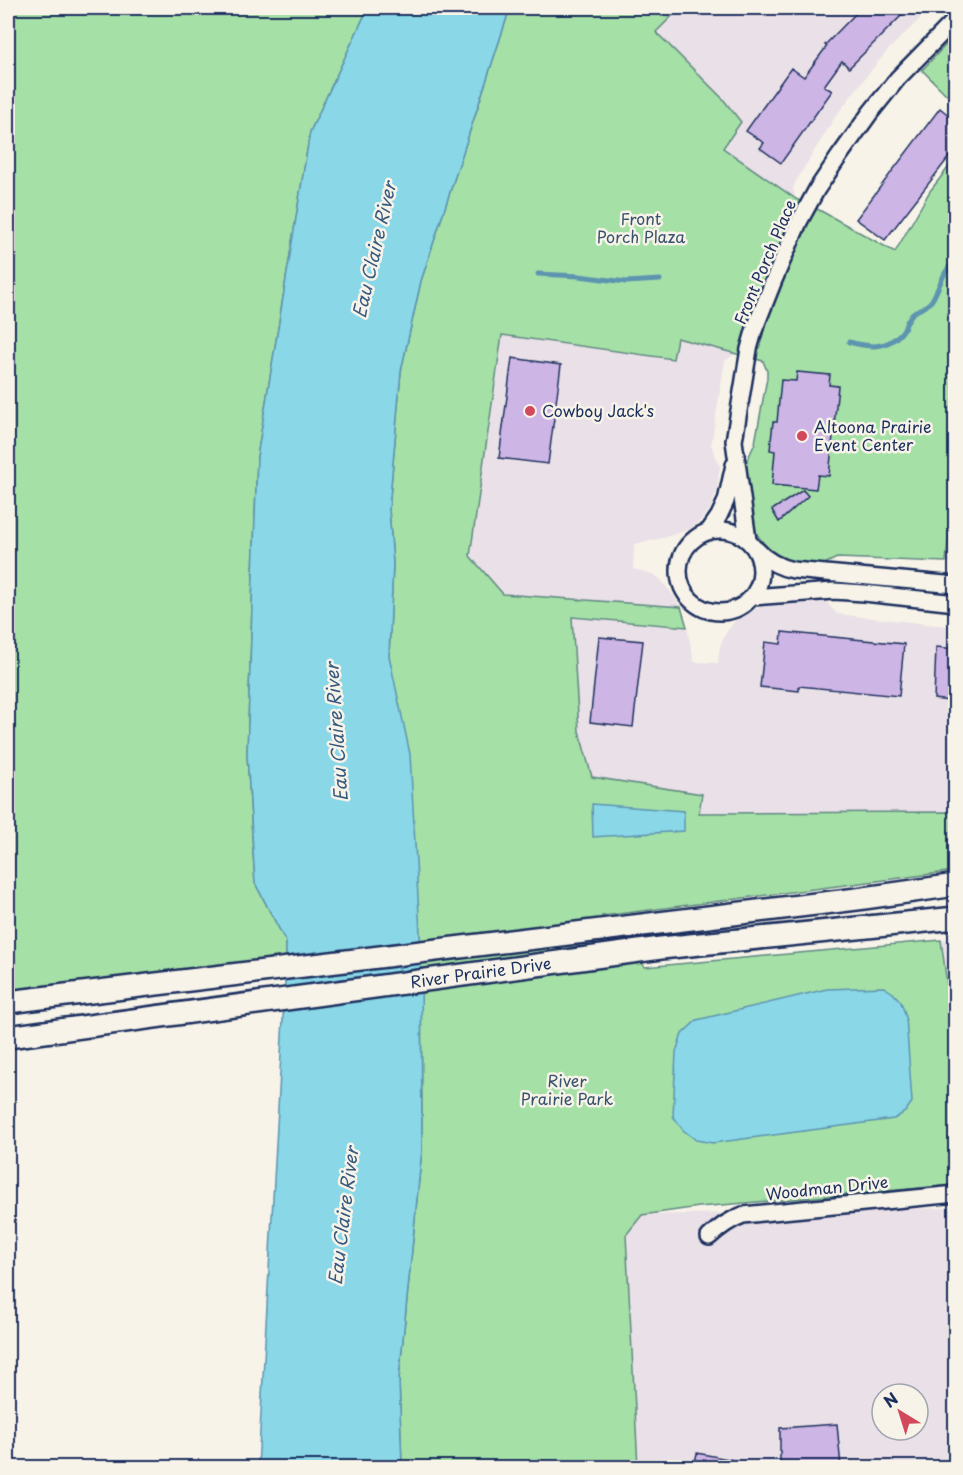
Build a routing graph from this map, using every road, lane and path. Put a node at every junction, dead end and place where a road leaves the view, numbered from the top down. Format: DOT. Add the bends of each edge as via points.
graph roads {
  1 [pos="956,20"];
  2 [pos="736,460"];
  3 [pos="708,532"];
  4 [pos="751,543"];
  5 [pos="956,585"];
  6 [pos="752,597"];
  7 [pos="956,603"];
  8 [pos="956,885"];
  9 [pos="956,918"];
  10 [pos="8,1002"];
  11 [pos="8,1037"];
  12 [pos="956,1194"];
  13 [pos="710,1238"];
  1 -- 2 [label="street, Front Porch Place" via="898,78 870,113 799,222 749,349 734,441"];
  2 -- 3 [label="street" via="723,508"];
  2 -- 4 [label="street"];
  3 -- 4 [label="street" via="729,531"];
  3 -- 6 [label="street" via="698,536 683,552 679,575 688,597 698,606 718,612 740,607"];
  4 -- 5 [label="street" via="782,568"];
  4 -- 6 [label="street" via="760,558 762,572"];
  6 -- 7 [label="street" via="834,591"];
  8 -- 10 [label="main road, River Prairie Drive"];
  9 -- 11 [label="main road, River Prairie Drive" via="662,948"];
  12 -- 13 [label="street, Woodman Drive" via="743,1215 719,1227"];
}
